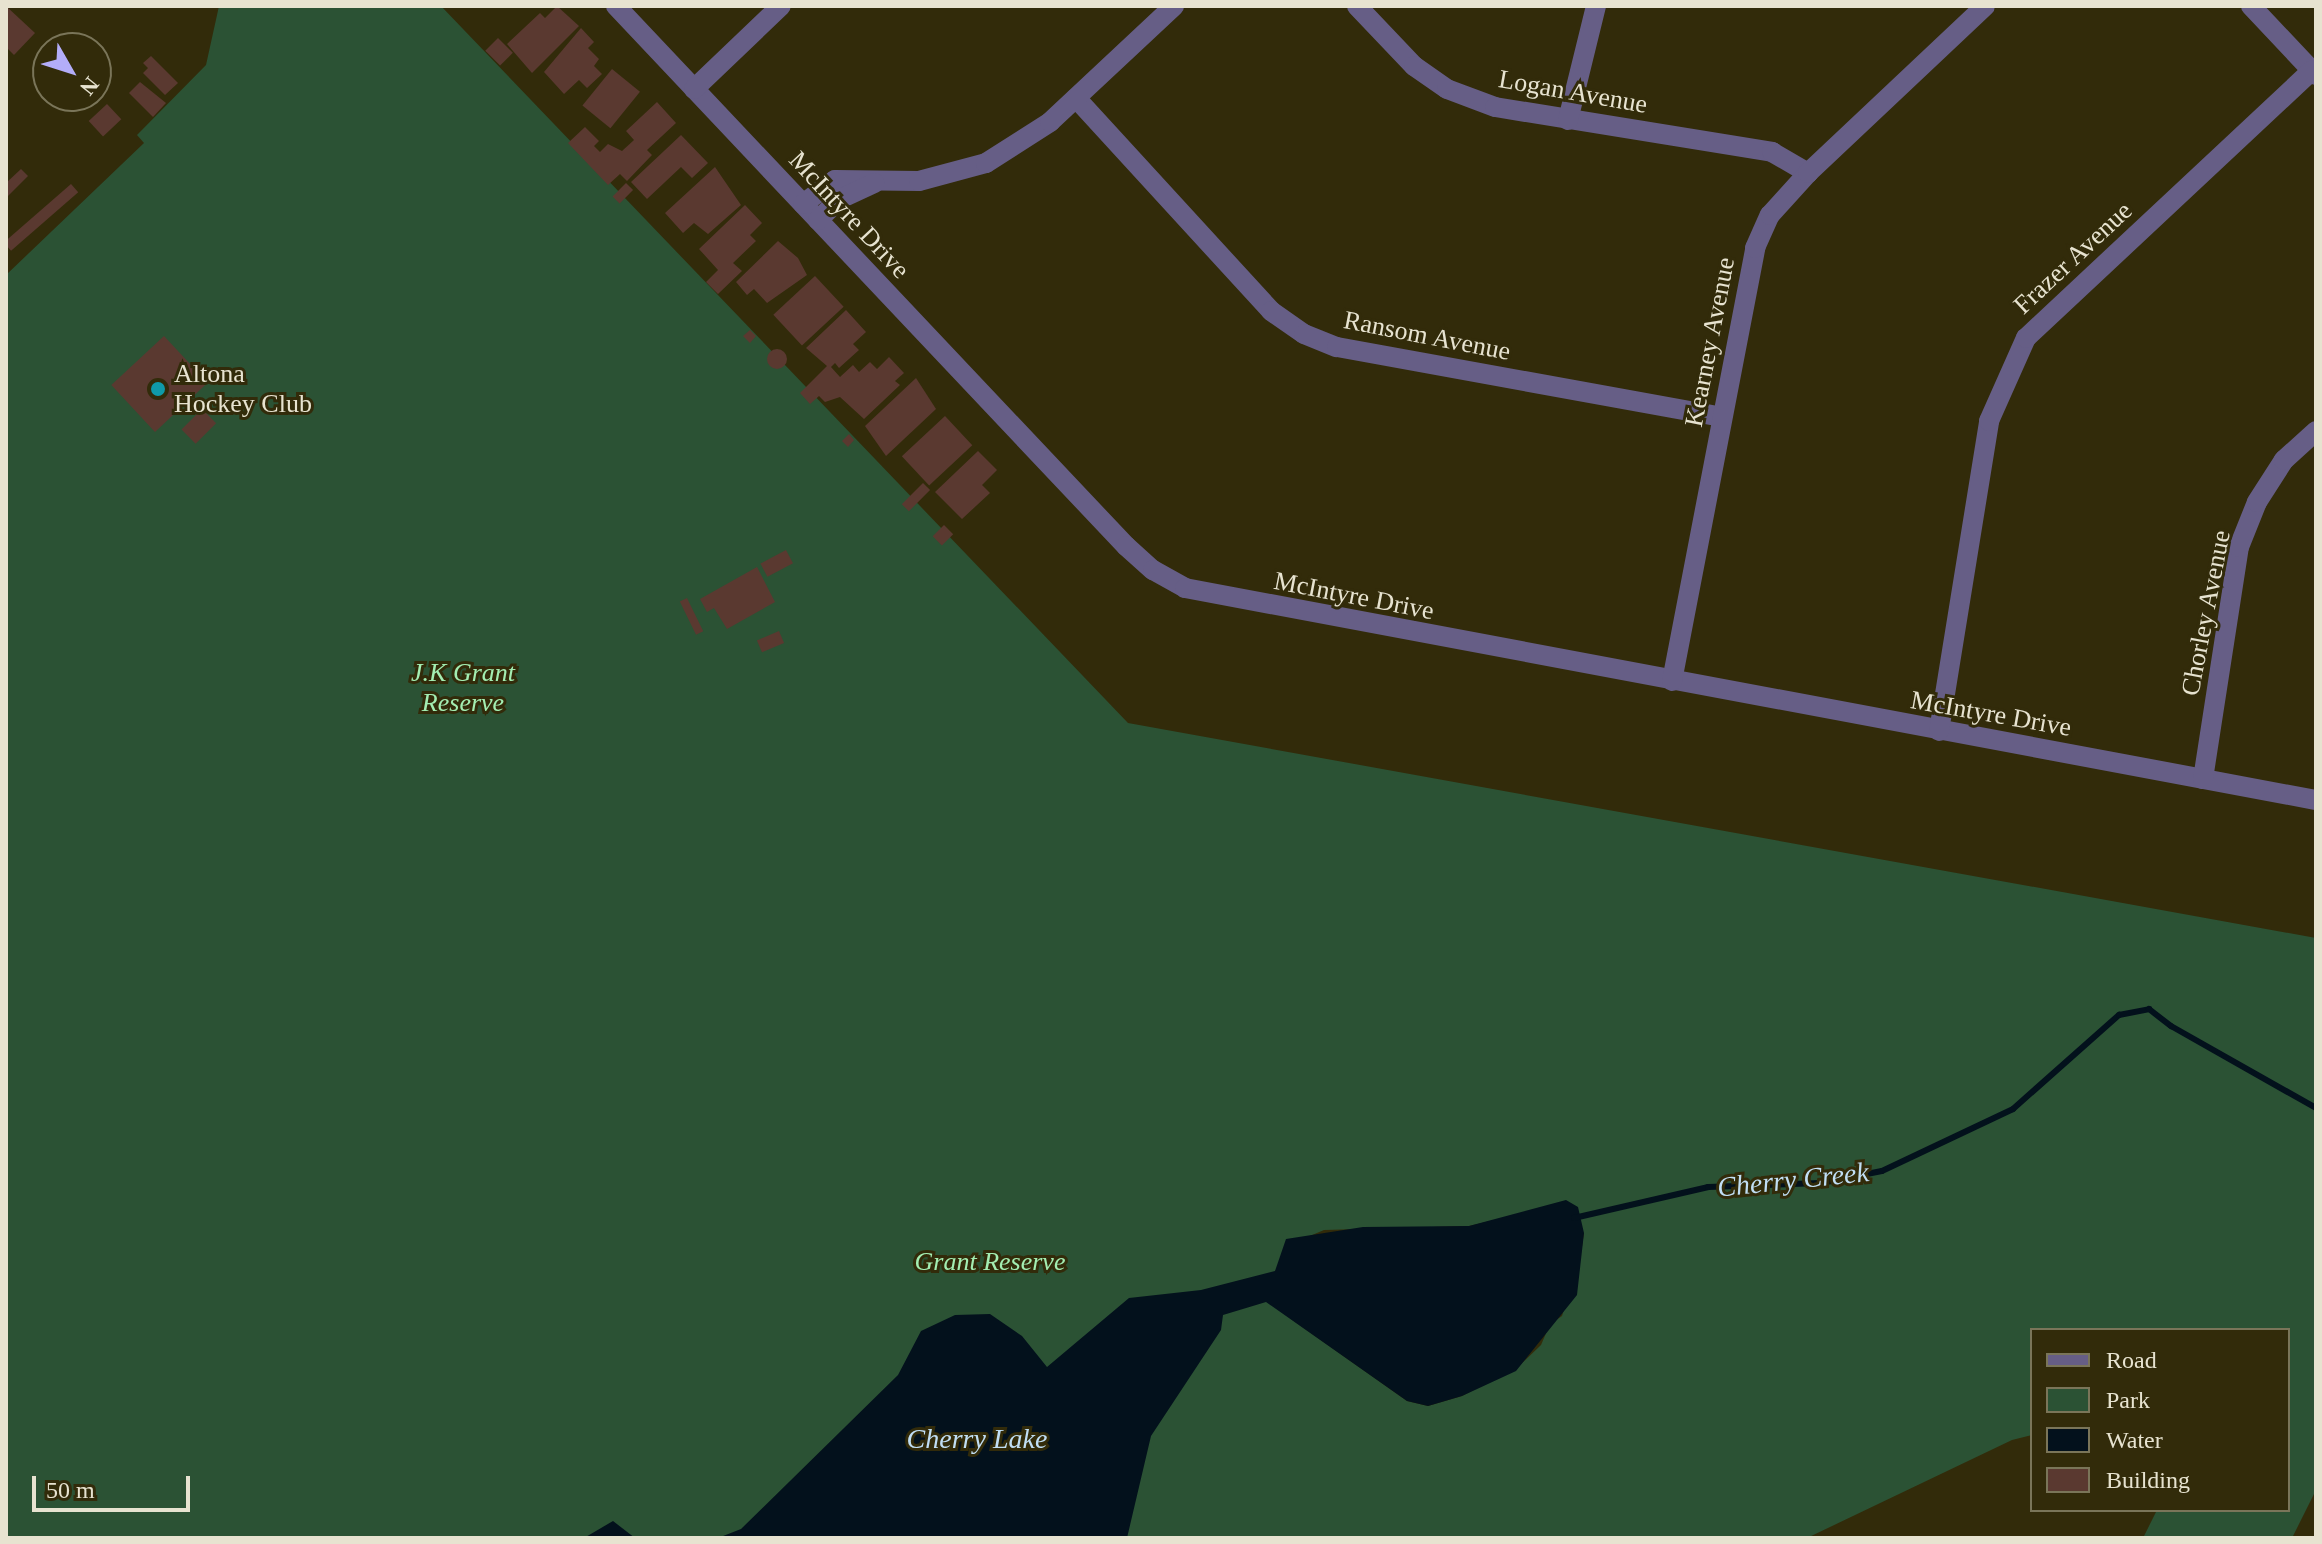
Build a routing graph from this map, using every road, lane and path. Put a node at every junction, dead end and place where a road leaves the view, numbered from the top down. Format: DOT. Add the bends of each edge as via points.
graph roads {
  1 [pos="616,6"];
  2 [pos="781,6"];
  3 [pos="1174,6"];
  4 [pos="1357,6"];
  5 [pos="1596,6"];
  6 [pos="1985,6"];
  7 [pos="2251,6"];
  8 [pos="2314,72"];
  9 [pos="694,89"];
  10 [pos="1076,98"];
  11 [pos="1568,120"];
  12 [pos="1808,173"];
  13 [pos="874,183"];
  14 [pos="803,204"];
  15 [pos="818,220"];
  16 [pos="1722,417"];
  17 [pos="2316,431"];
  18 [pos="1672,681"];
  19 [pos="1939,731"];
  20 [pos="2203,779"];
  21 [pos="2316,800"];
  1 -- 9 [label="street, McIntyre Drive"];
  2 -- 9 [label="street"];
  3 -- 10 [label="street"];
  4 -- 11 [label="street, Logan Avenue" via="1414,66 1447,89 1495,107"];
  5 -- 11 [label="street"];
  6 -- 12 [label="street, Kearney Avenue"];
  7 -- 8 [label="street"];
  8 -- 19 [label="street, Frazer Avenue" via="2026,338 1989,421"];
  9 -- 14 [label="street, McIntyre Drive"];
  10 -- 13 [label="street" via="1030,138 986,163 942,178"];
  10 -- 16 [label="street, Ransom Avenue" via="1271,311 1304,334 1337,347"];
  11 -- 12 [label="street, Logan Avenue" via="1772,152"];
  12 -- 16 [label="street, Kearney Avenue" via="1770,215 1755,248"];
  13 -- 14 [label="street" via="835,180"];
  13 -- 15 [label="street" via="840,199"];
  14 -- 15 [label="street, McIntyre Drive"];
  15 -- 18 [label="street, McIntyre Drive" via="1126,546 1170,580 1225,599"];
  16 -- 18 [label="street, Kearney Avenue"];
  17 -- 20 [label="street, Chorley Avenue" via="2284,460 2257,502 2239,547"];
  18 -- 19 [label="street, McIntyre Drive"];
  19 -- 20 [label="street, McIntyre Drive"];
  20 -- 21 [label="street, McIntyre Drive"];
}
